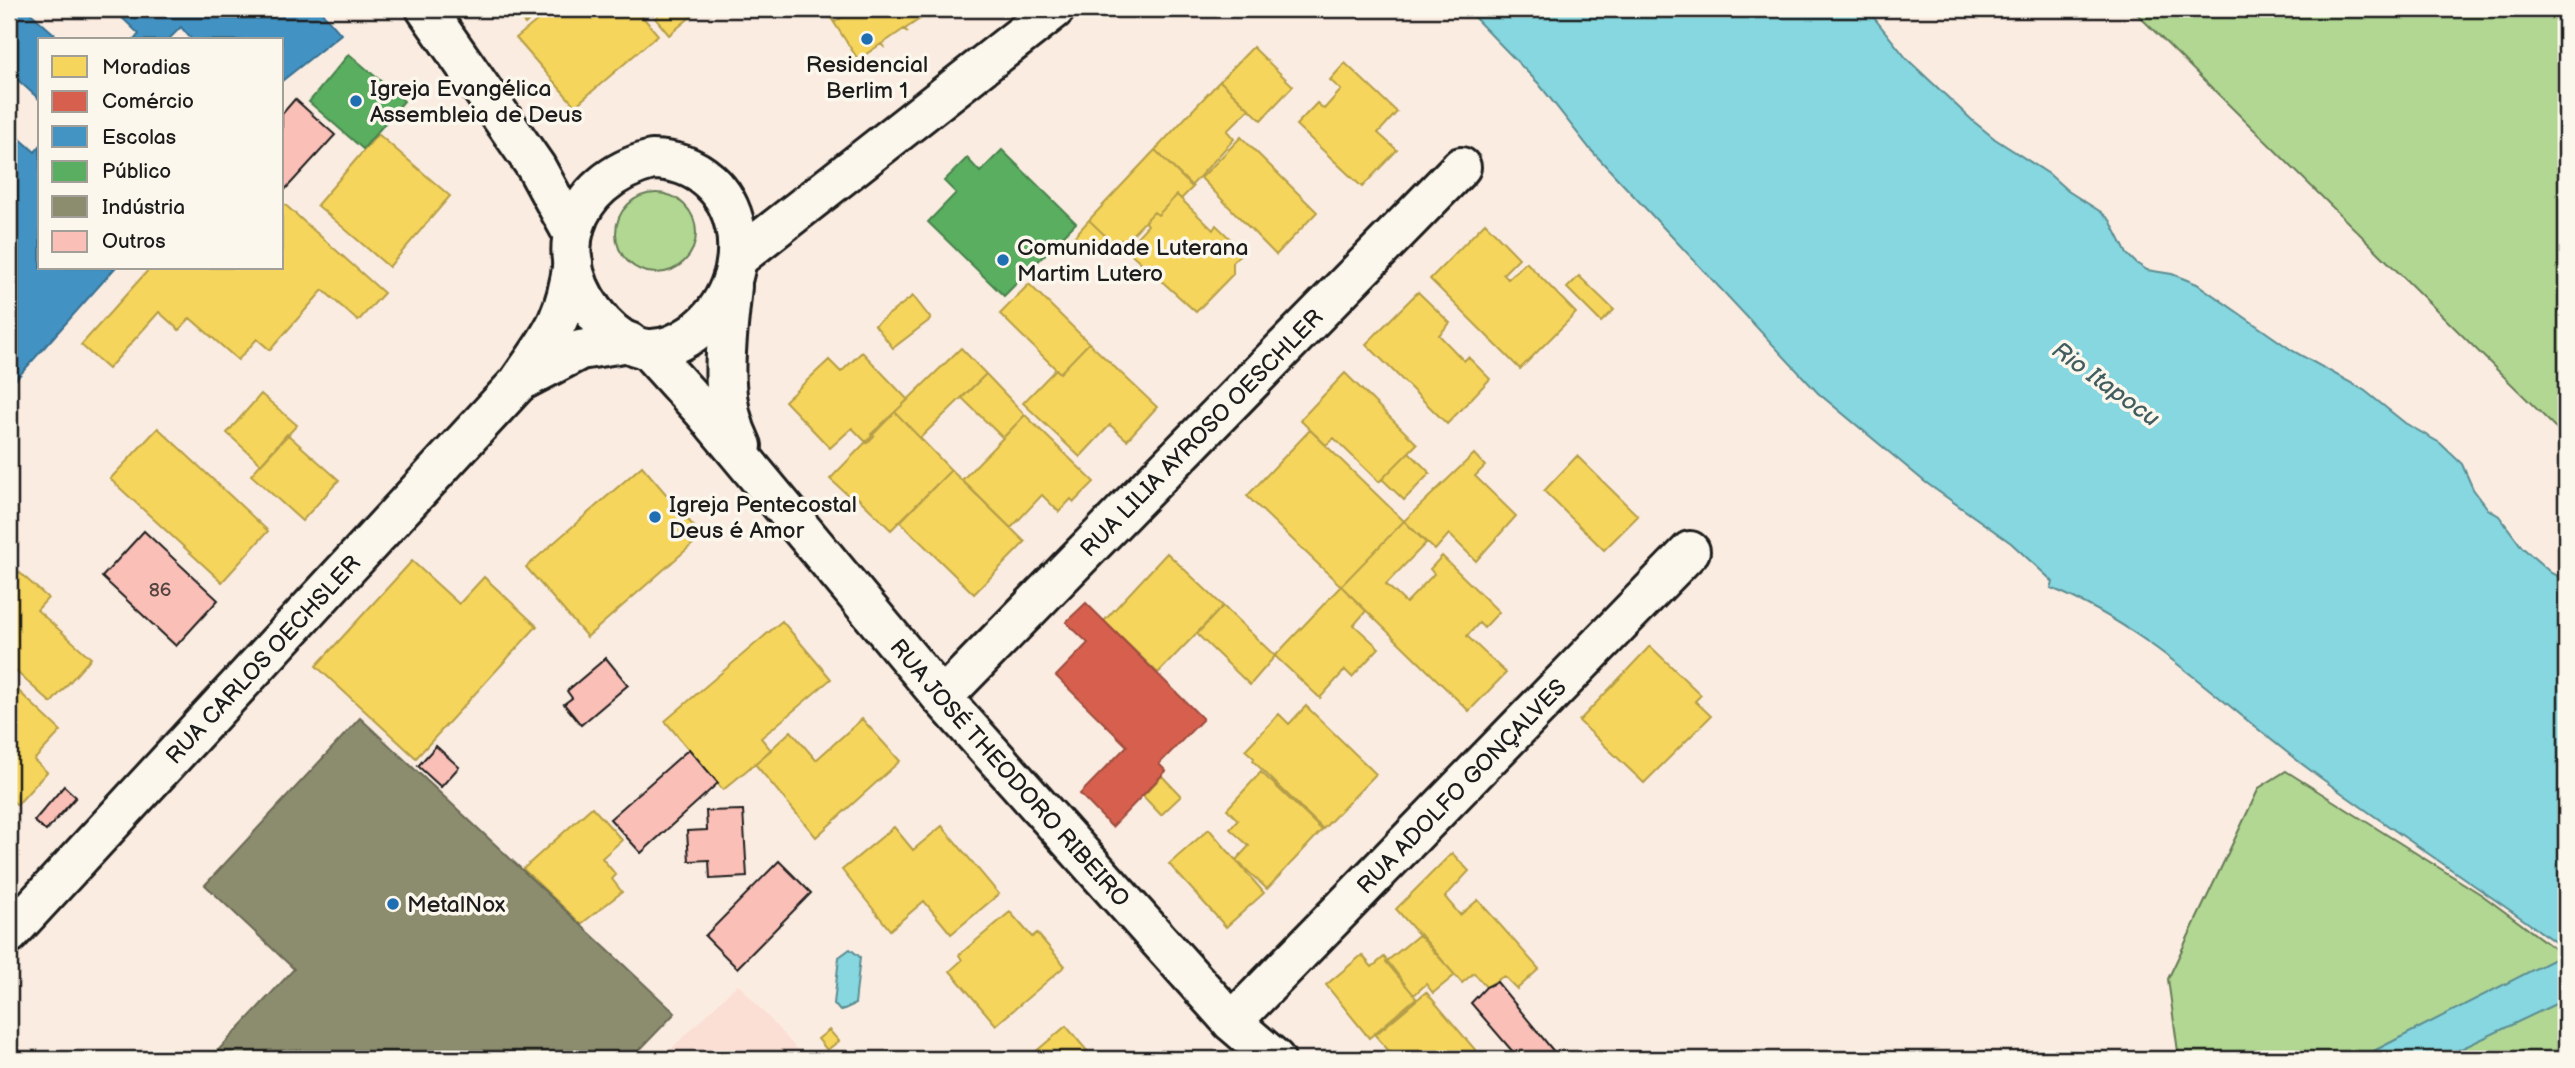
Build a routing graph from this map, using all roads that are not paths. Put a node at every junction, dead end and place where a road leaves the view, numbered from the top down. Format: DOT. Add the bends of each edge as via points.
graph roads {
  1 [pos="426,9"];
  2 [pos="1055,9"];
  3 [pos="1461,167"];
  4 [pos="572,247"];
  5 [pos="735,271"];
  6 [pos="638,346"];
  7 [pos="518,383"];
  8 [pos="757,476"];
  9 [pos="1690,551"];
  10 [pos="942,698"];
  11 [pos="9,934"];
  12 [pos="1232,1021"];
  13 [pos="1275,1059"];
  1 -- 4 [label="main road" via="536,167"];
  2 -- 5 [label="main road"];
  3 -- 10 [label="main road, RUA LILIA AYROSO OESCHLER"];
  4 -- 5 [label="main road" via="588,198 605,180 635,165 670,160 690,167 722,196 736,230"];
  4 -- 6 [label="main road" via="579,285 591,309 613,334"];
  4 -- 7 [label="main road, RUA CARLOS OECHSLER" via="568,299 561,320"];
  5 -- 6 [label="main road" via="715,312 699,329 683,340"];
  5 -- 8 [label="main road, RUA JOSÉ THEODORO RIBEIRO" via="723,370 725,395 732,426"];
  6 -- 7 [label="main road, RUA CARLOS OECHSLER" via="580,350"];
  6 -- 8 [label="main road, RUA JOSÉ THEODORO RIBEIRO"];
  7 -- 11 [label="main road, RUA CARLOS OECHSLER"];
  8 -- 10 [label="main road, RUA JOSÉ THEODORO RIBEIRO"];
  9 -- 12 [label="main road, RUA ADOLFO GONÇALVES"];
  10 -- 12 [label="main road, RUA JOSÉ THEODORO RIBEIRO"];
  12 -- 13 [label="main road, RUA JOSÉ THEODORO RIBEIRO"];
}
